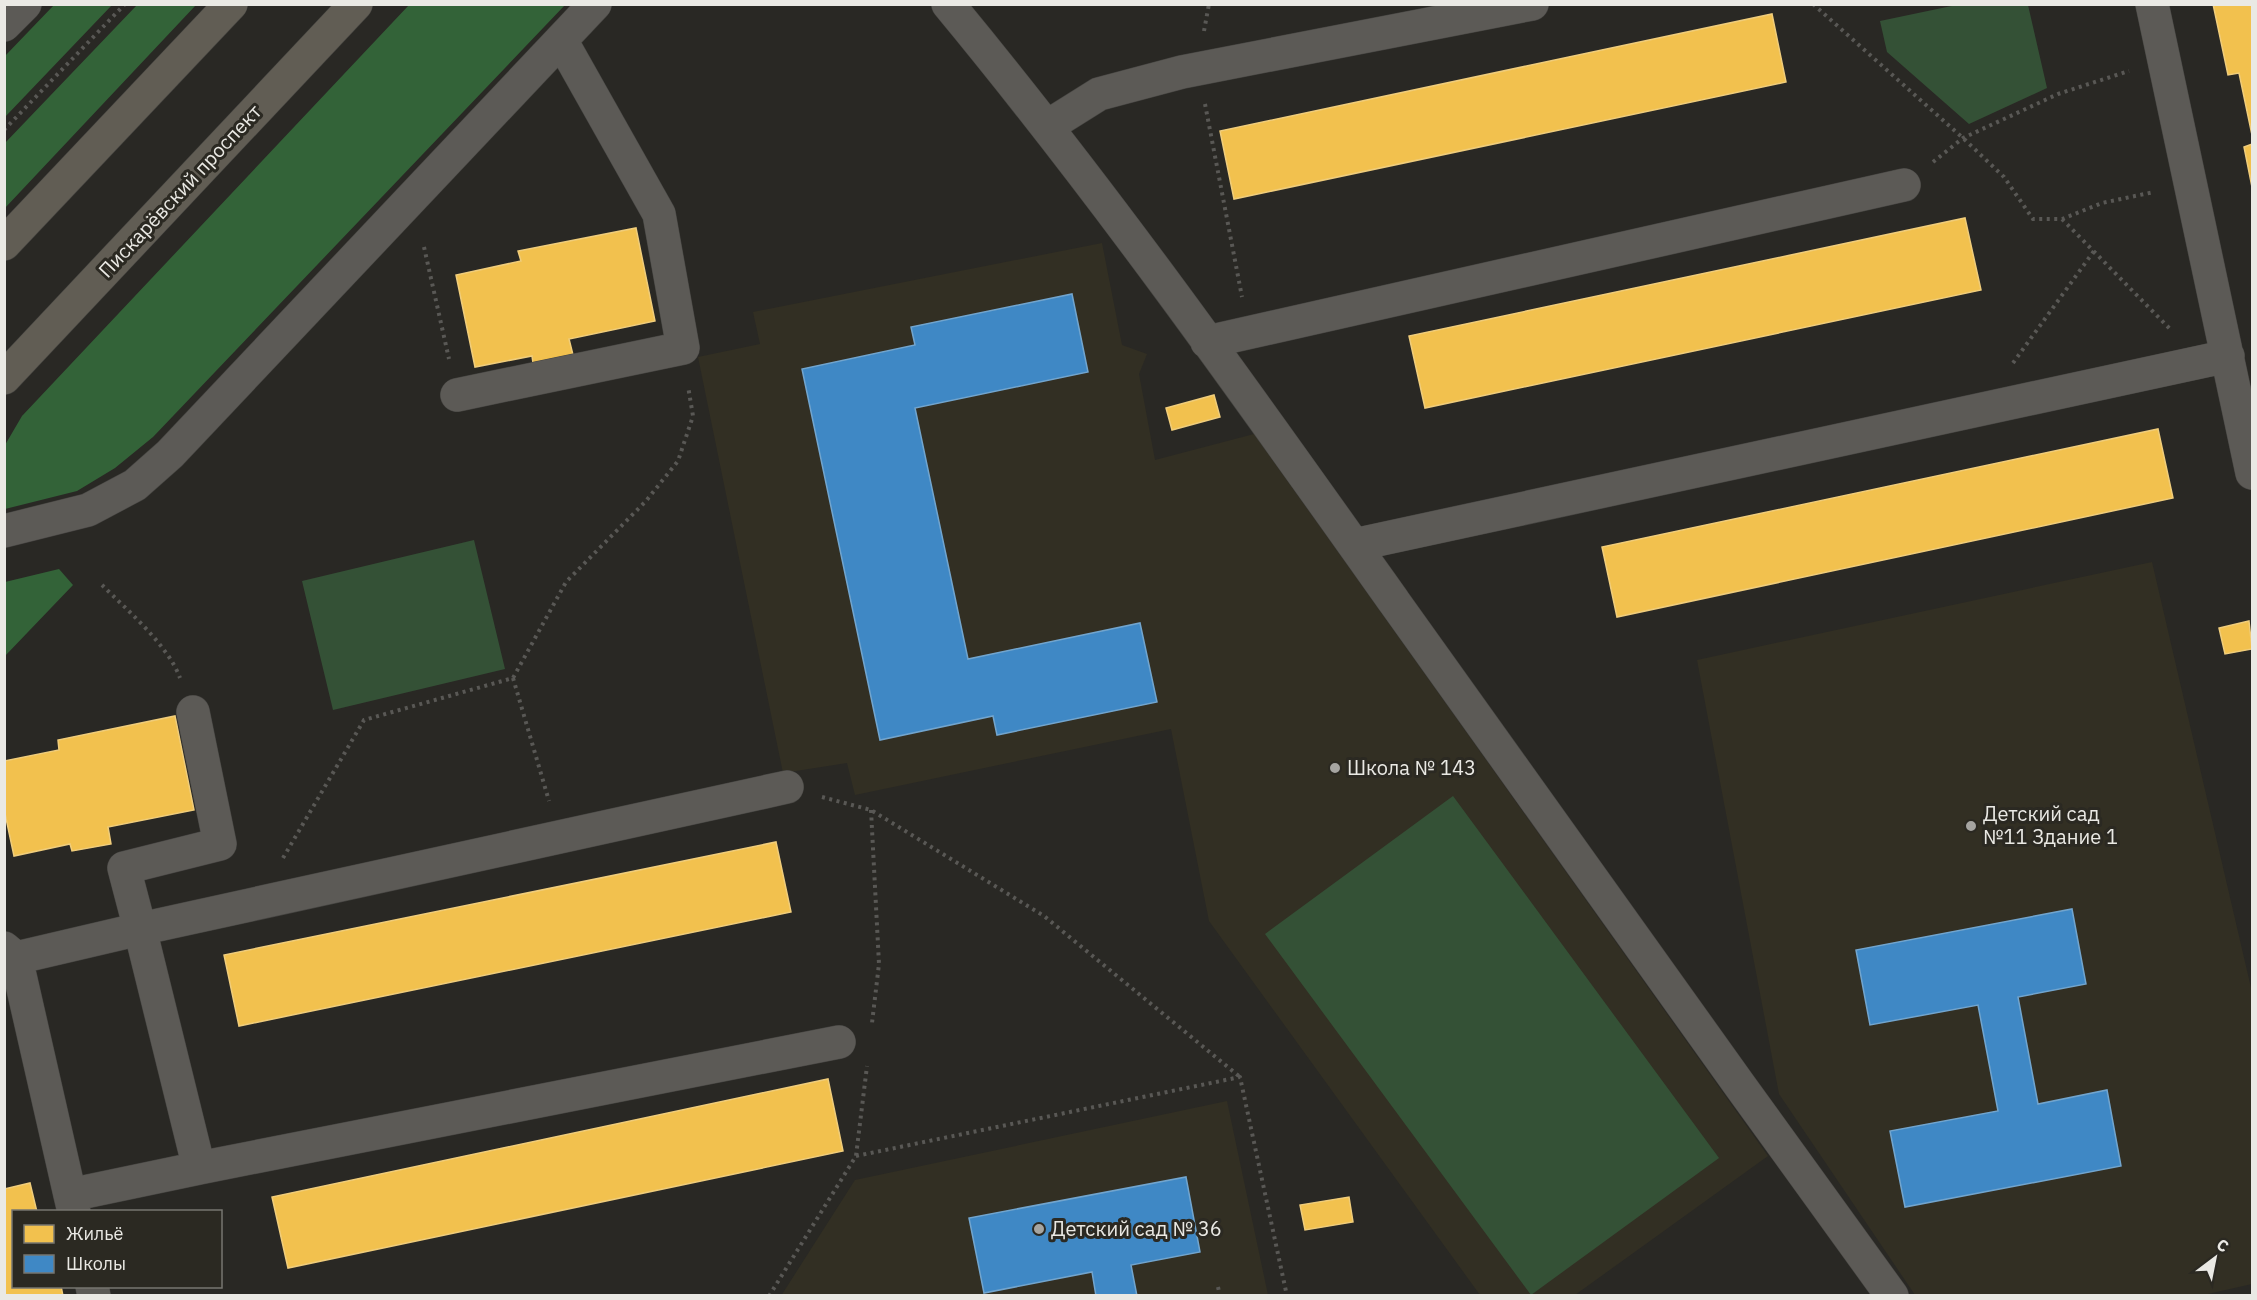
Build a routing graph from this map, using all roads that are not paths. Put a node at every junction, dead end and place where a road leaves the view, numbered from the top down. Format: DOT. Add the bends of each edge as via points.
graph roads {
  1 [pos="25,4"];
  2 [pos="231,4"];
  3 [pos="356,4"];
  4 [pos="595,4"];
  5 [pos="948,4"];
  6 [pos="1532,4"];
  7 [pos="2152,4"];
  8 [pos="4,25"];
  9 [pos="561,40"];
  10 [pos="1048,126"];
  11 [pos="1904,185"];
  12 [pos="4,244"];
  13 [pos="1207,342"];
  14 [pos="2215,358"];
  15 [pos="4,378"];
  16 [pos="457,395"];
  17 [pos="2253,473"];
  18 [pos="4,531"];
  19 [pos="1354,545"];
  20 [pos="193,712"];
  21 [pos="787,787"];
  22 [pos="140,929"];
  23 [pos="10,953"];
  24 [pos="839,1042"];
  25 [pos="199,1168"];
  26 [pos="72,1203"];
  27 [pos="1892,1296"];
  1 -- 8 [label="street"];
  2 -- 12 [label="main road"];
  3 -- 15 [label="main road, Пискарёвский проспект"];
  4 -- 9 [label="street"];
  5 -- 10 [label="street"];
  6 -- 10 [label="street" via="1198,69 1099,94"];
  7 -- 14 [label="street" via="2191,183"];
  9 -- 16 [label="street" via="659,214 683,348"];
  9 -- 18 [label="street" via="170,454 135,485 88,510"];
  10 -- 13 [label="street"];
  11 -- 13 [label="street"];
  13 -- 19 [label="street"];
  14 -- 17 [label="street"];
  14 -- 19 [label="street"];
  19 -- 27 [label="street"];
  20 -- 22 [label="street" via="220,844 124,868"];
  21 -- 22 [label="street"];
  22 -- 23 [label="street"];
  22 -- 25 [label="street"];
  23 -- 26 [label="street"];
  24 -- 25 [label="street"];
  25 -- 26 [label="street"];
}
